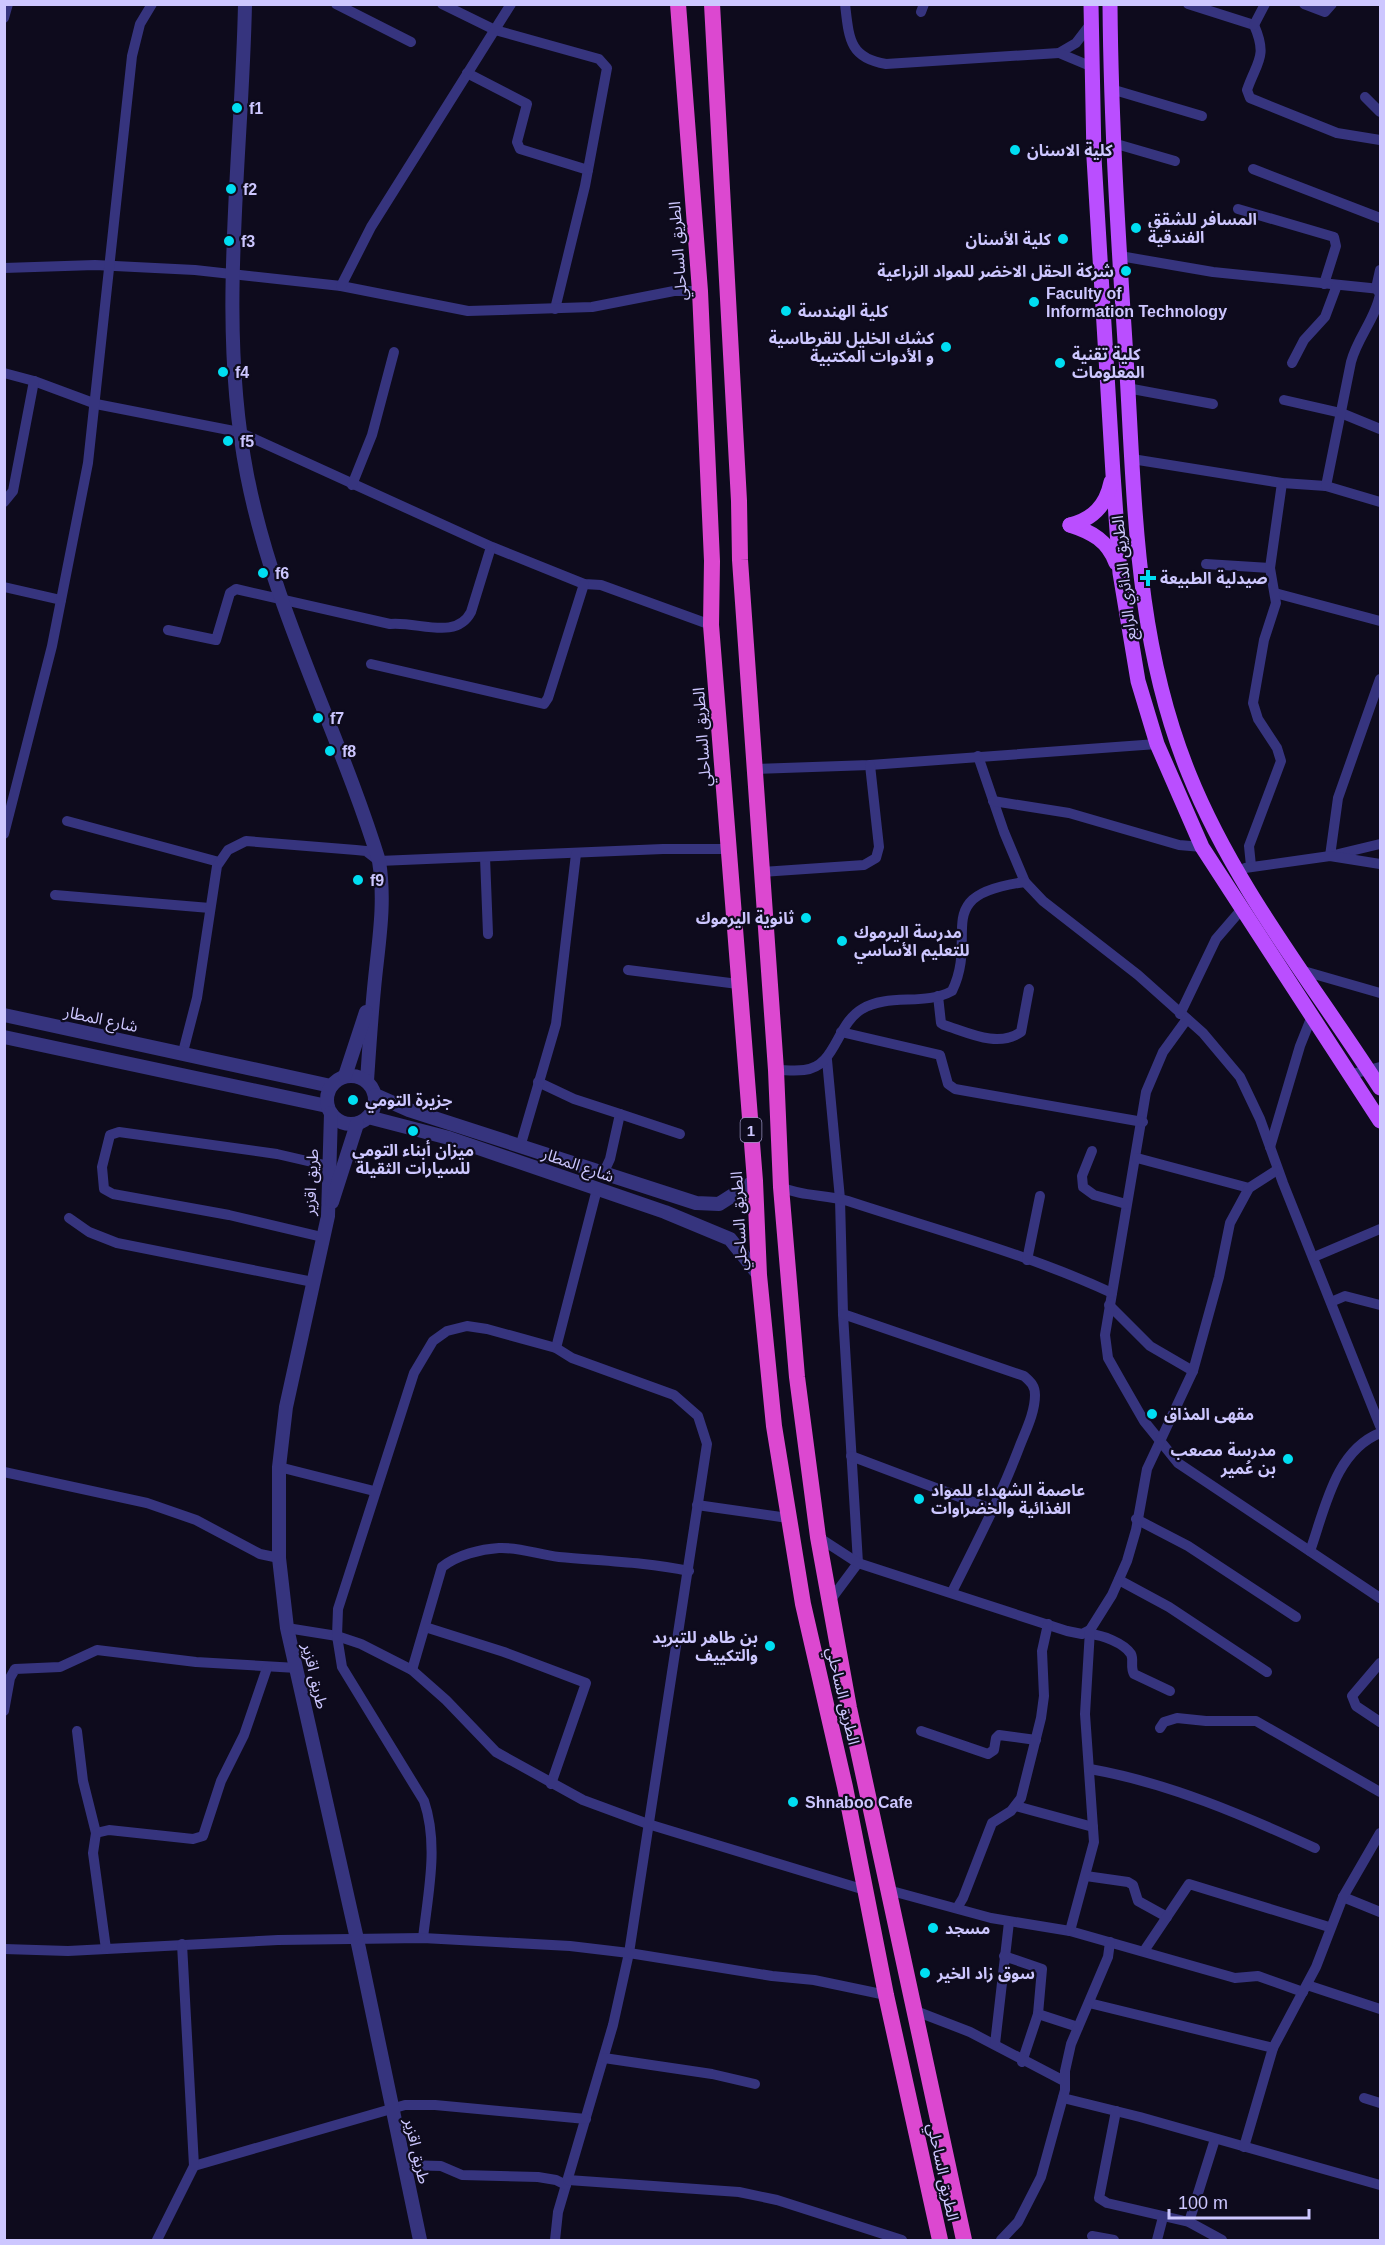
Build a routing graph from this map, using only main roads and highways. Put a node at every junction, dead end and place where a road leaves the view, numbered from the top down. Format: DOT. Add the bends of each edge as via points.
graph roads {
  1 [pos="678,4"];
  2 [pos="712,4"];
  3 [pos="1090,4"];
  4 [pos="1110,4"];
  5 [pos="1113,474"];
  6 [pos="710,499"];
  7 [pos="739,501"];
  8 [pos="740,560"];
  9 [pos="712,561"];
  10 [pos="1120,573"];
  11 [pos="1375,1069"];
  12 [pos="1380,1088"];
  13 [pos="1380,1121"];
  14 [pos="939,2241"];
  15 [pos="964,2241"];
  1 -- 6 [label="highway, الطريق الساحلي / 1" via="700,291"];
  2 -- 7 [label="highway, الطريق الساحلي"];
  3 -- 5 [label="main road, الطريق الدائري الرابع" via="1094,158"];
  4 -- 11 [label="main road, الطريق الدائري الرابع" via="1113,143 1141,591 1158,682 1189,775 1215,833 1244,869 1299,970"];
  5 -- 10 [label="main road, الطريق الدائري الرابع"];
  5 -- 10 [label="main road" via="1109,492 1097,512 1070,525 1095,534 1105,544"];
  6 -- 7 [label="highway" via="725,510"];
  6 -- 9 [label="highway, الطريق الساحلي / 1"];
  7 -- 8 [label="highway, الطريق الساحلي"];
  8 -- 9 [label="highway" via="724,550"];
  8 -- 15 [label="highway, الطريق الساحلي" via="781,1187 797,1377 818,1537 888,1890"];
  9 -- 14 [label="highway, الطريق الساحلي / 1" via="711,626 755,1180 759,1275 774,1426 788,1518"];
  10 -- 13 [label="main road, الطريق الدائري الرابع" via="1131,649 1156,744 1202,847"];
  11 -- 12 [label="main road, الطريق الدائري الرابع"];
}
